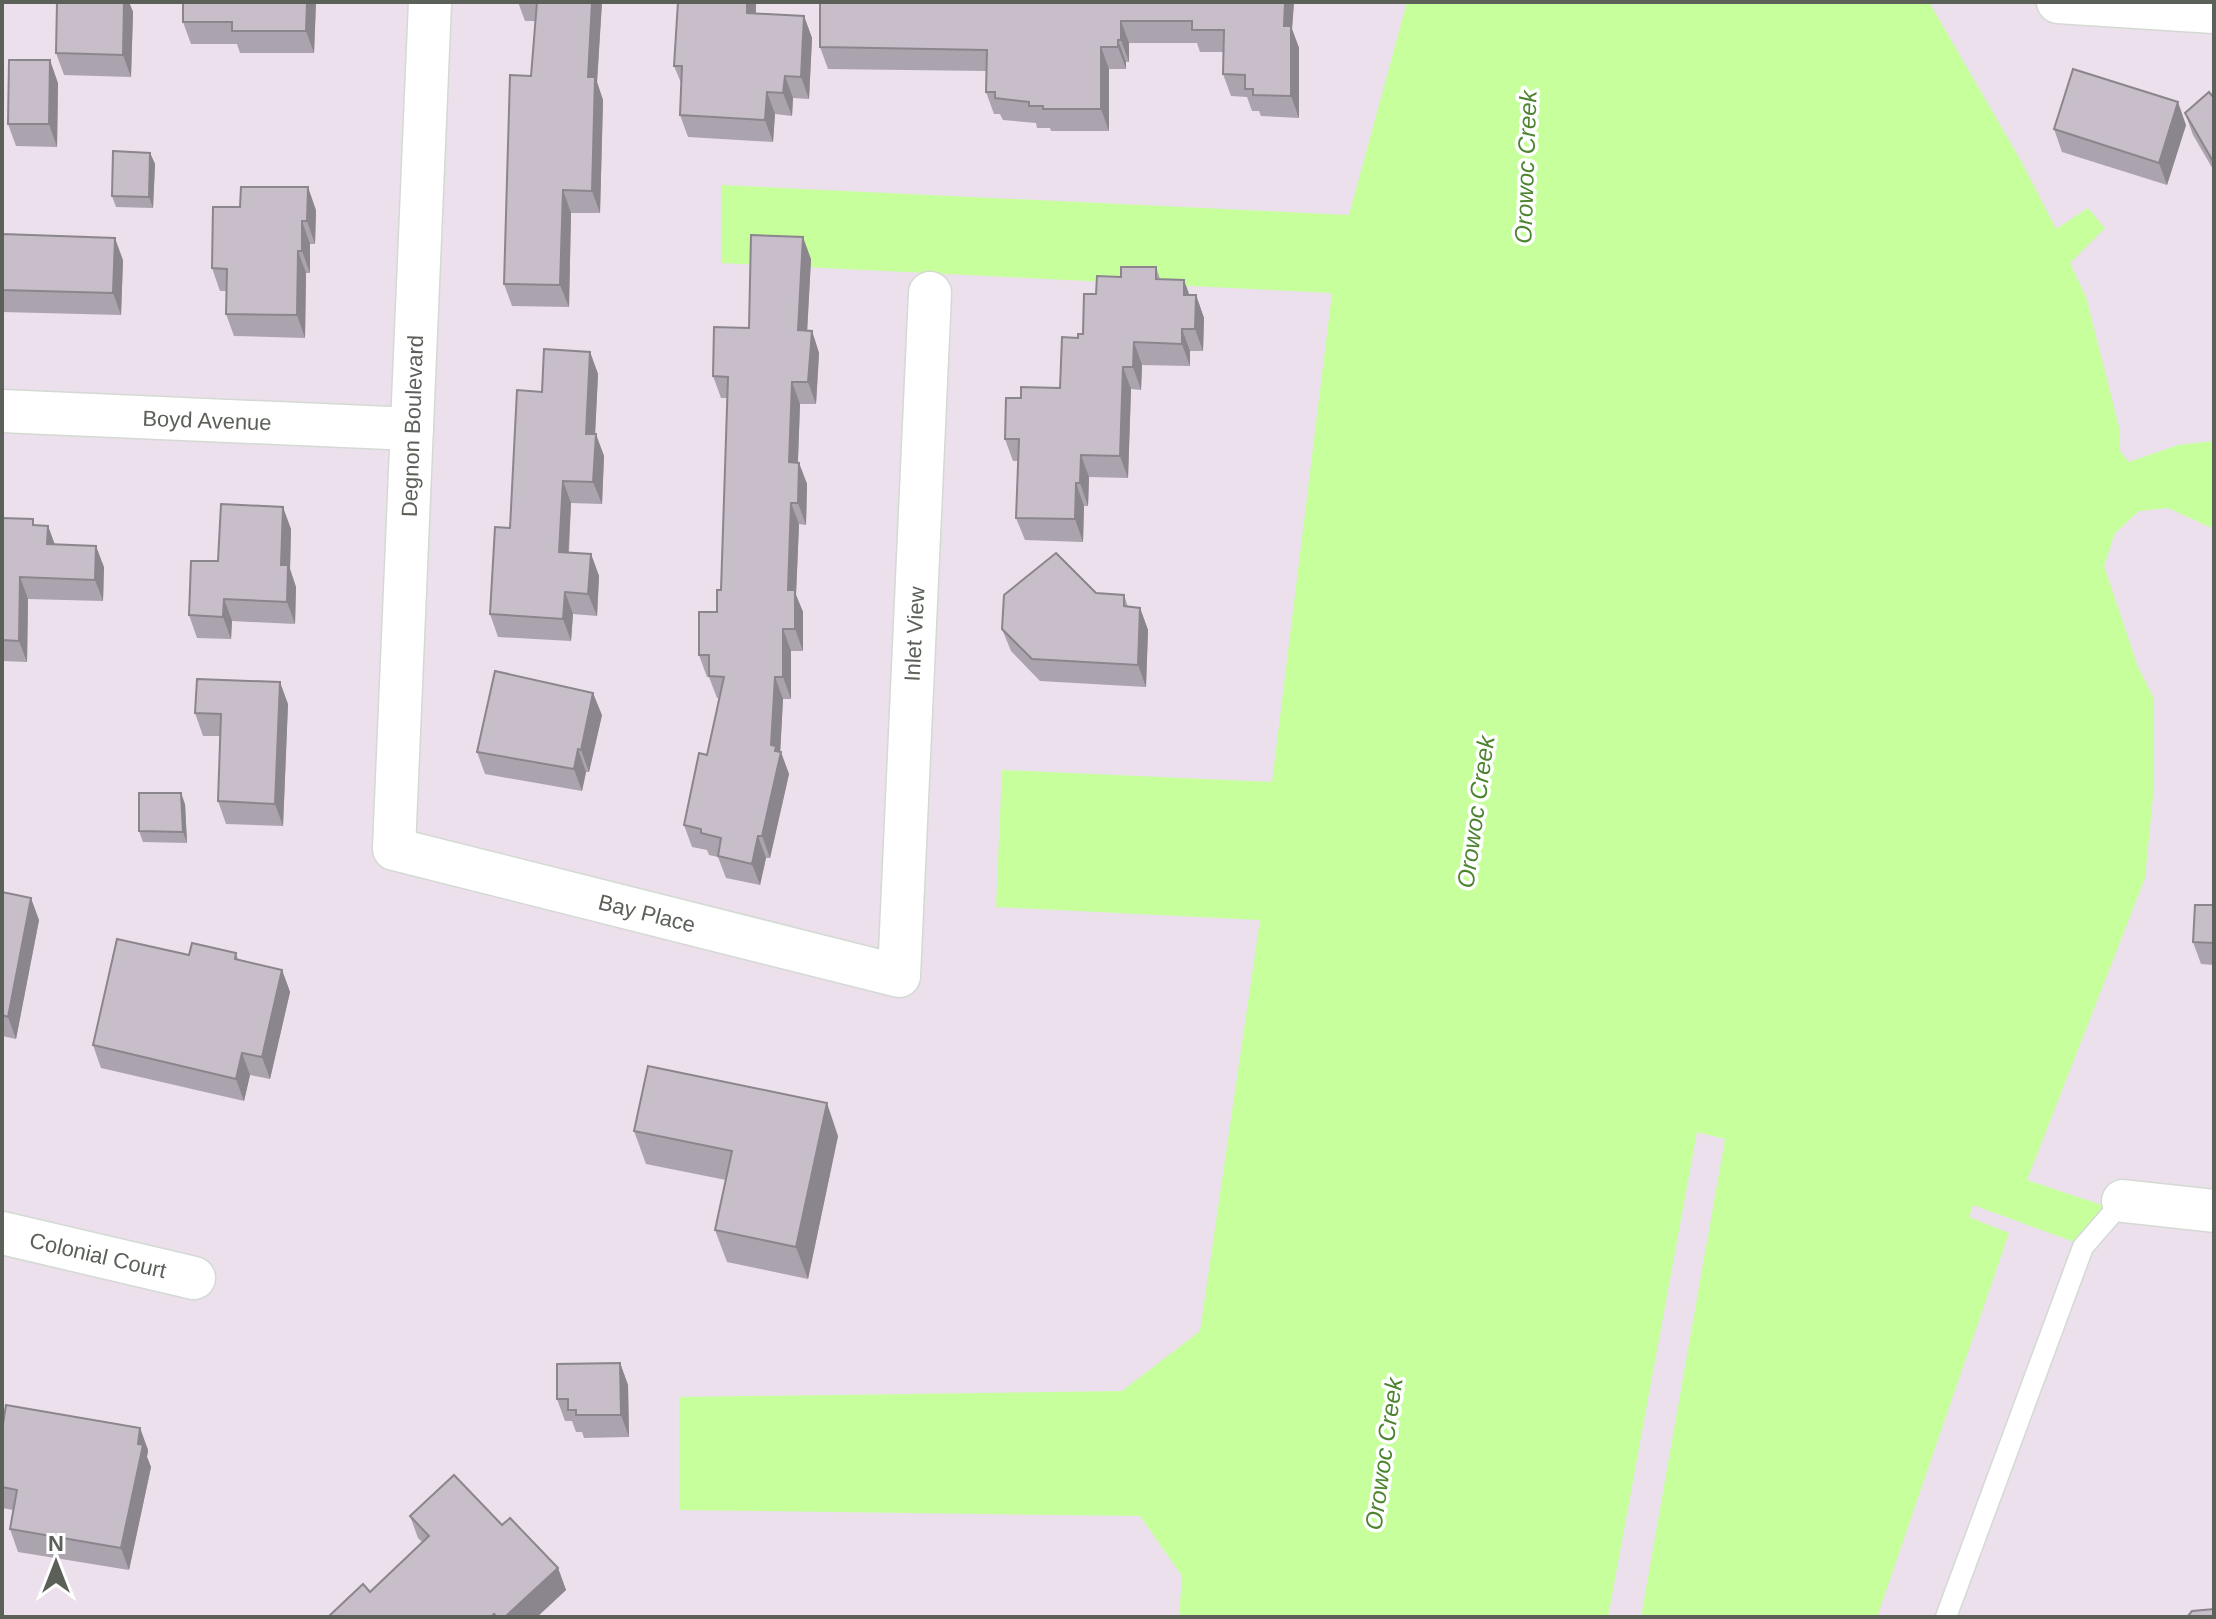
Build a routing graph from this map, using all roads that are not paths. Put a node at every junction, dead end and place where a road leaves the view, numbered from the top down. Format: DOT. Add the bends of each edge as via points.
graph roads {
  1 [pos="430,2"];
  2 [pos="2058,2"];
  3 [pos="2214,12"];
  4 [pos="930,293"];
  5 [pos="2,411"];
  6 [pos="412,429"];
  7 [pos="394,849"];
  8 [pos="899,976"];
  9 [pos="2123,1201"];
  10 [pos="2214,1211"];
  11 [pos="2,1233"];
  12 [pos="194,1278"];
  13 [pos="1946,1617"];
  1 -- 6 [label="street, Degnon Boulevard"];
  2 -- 3 [label="street"];
  4 -- 8 [label="street, Inlet View"];
  5 -- 6 [label="street, Boyd Avenue"];
  6 -- 7 [label="street, Degnon Boulevard"];
  7 -- 8 [label="street, Bay Place"];
  9 -- 10 [label="street"];
  9 -- 13 [label="lane" via="2083,1247"];
  11 -- 12 [label="street, Colonial Court"];
}
